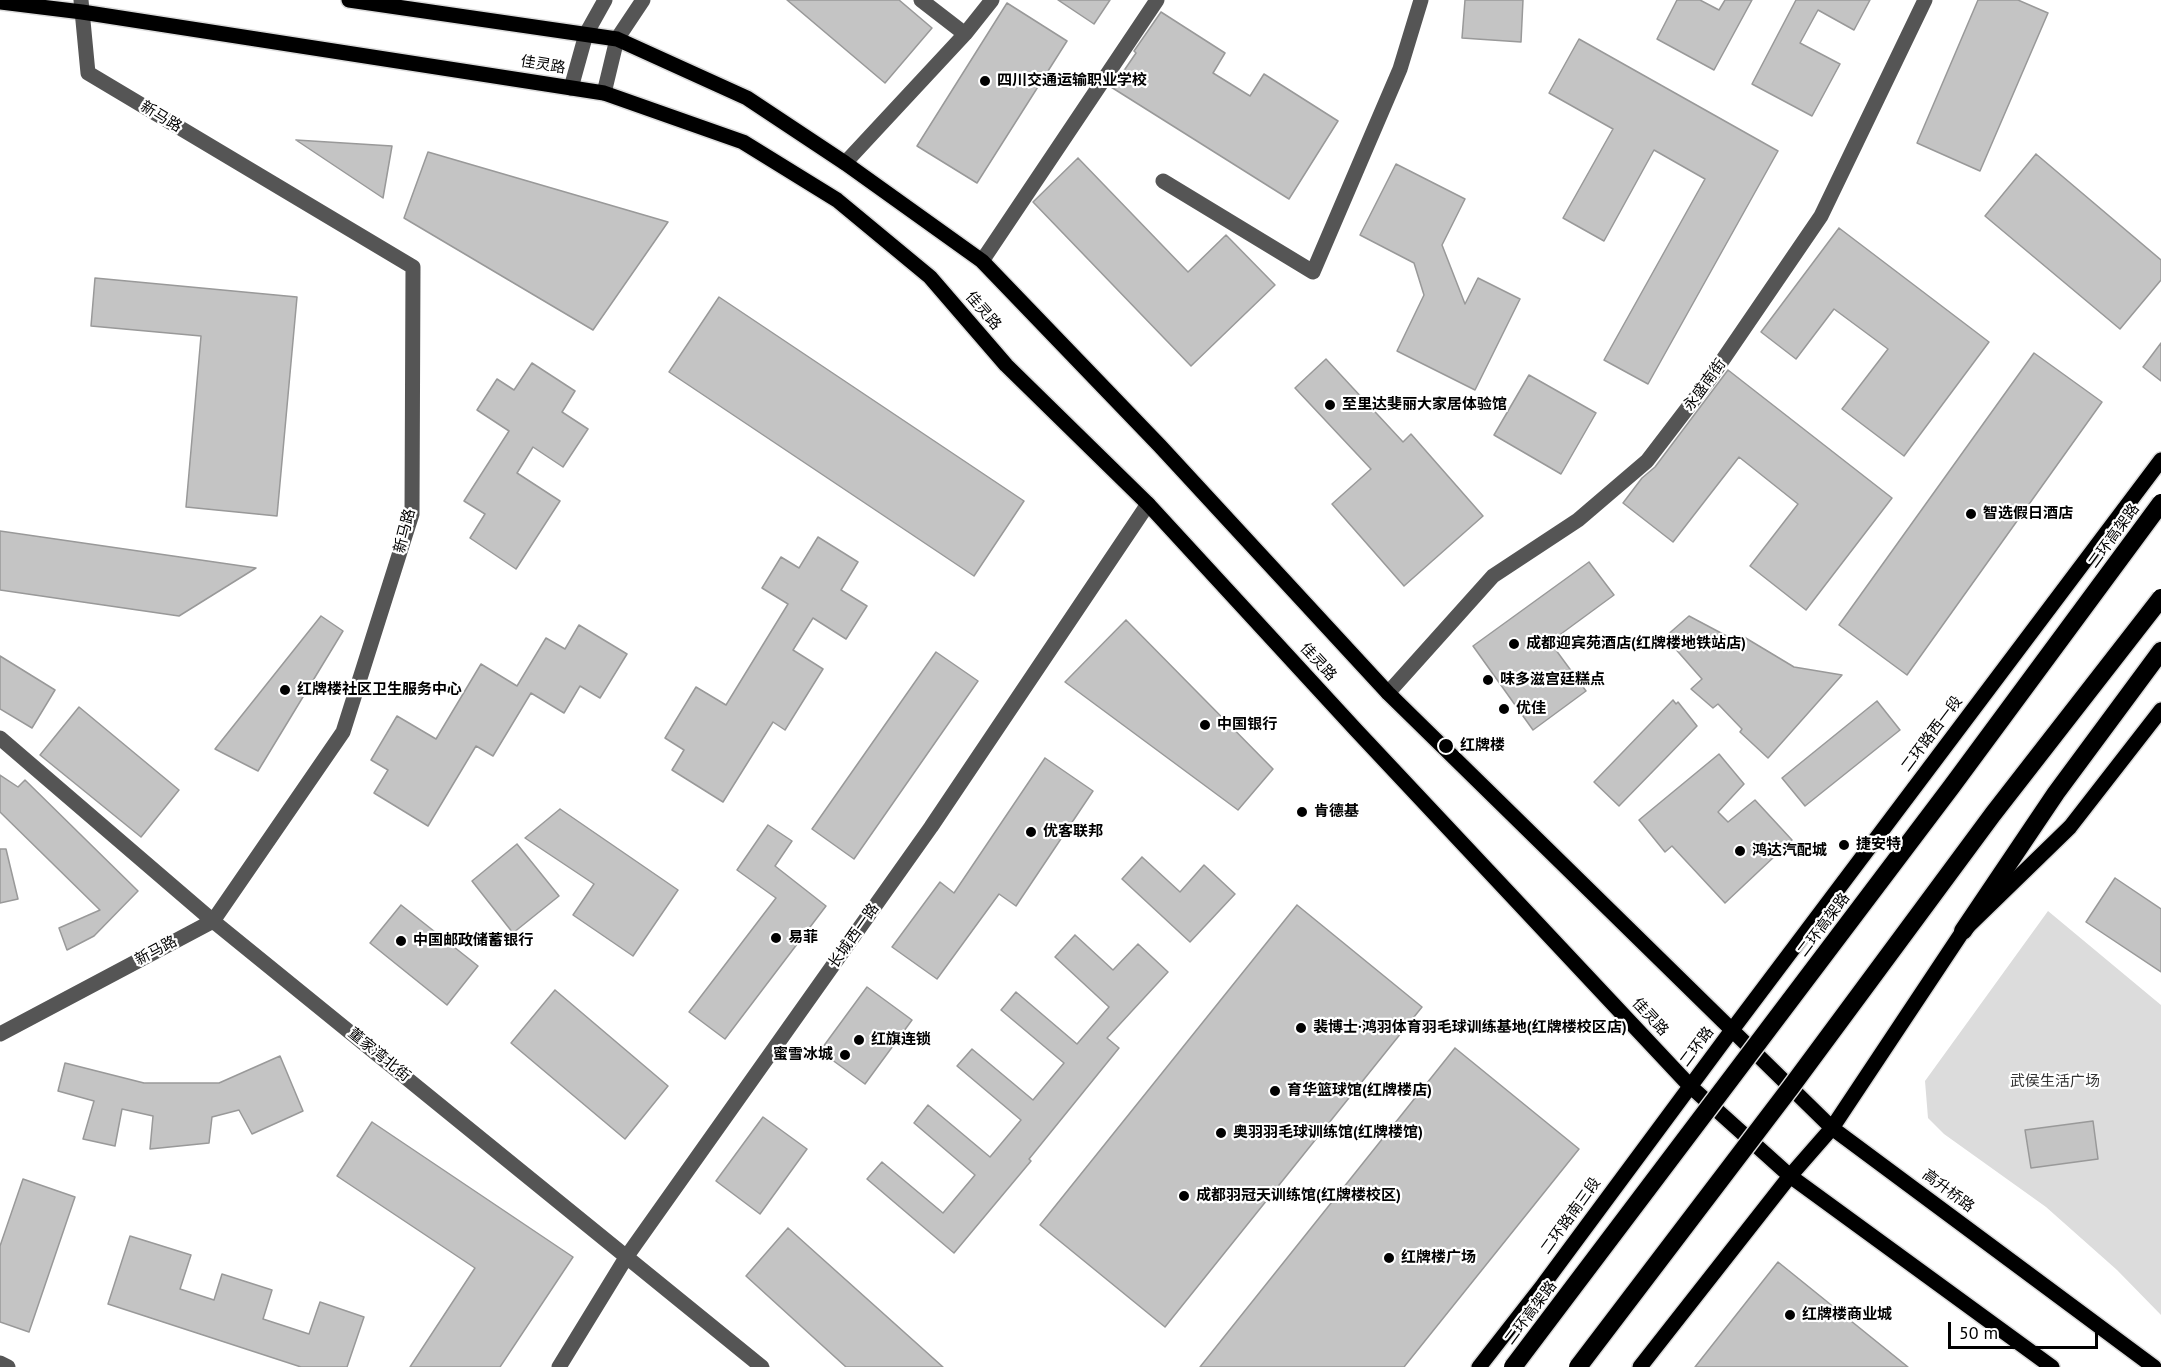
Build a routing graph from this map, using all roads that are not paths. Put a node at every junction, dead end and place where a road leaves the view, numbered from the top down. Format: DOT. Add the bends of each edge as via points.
graph roads {
  1 [pos="349,0"];
  2 [pos="605,0"];
  3 [pos="643,0"];
  4 [pos="921,0"];
  5 [pos="992,0"];
  6 [pos="1157,0"];
  7 [pos="1421,0"];
  8 [pos="1925,0"];
  9 [pos="0,2"];
  10 [pos="82,6"];
  11 [pos="586,34"];
  12 [pos="965,34"];
  13 [pos="617,39"];
  14 [pos="571,88"];
  15 [pos="604,93"];
  16 [pos="845,163"];
  17 [pos="1163,181"];
  18 [pos="982,261"];
  19 [pos="2161,460"];
  20 [pos="2161,503"];
  21 [pos="1148,504"];
  22 [pos="2161,598"];
  23 [pos="2161,651"];
  24 [pos="1388,693"];
  25 [pos="2161,710"];
  26 [pos="0,738"];
  27 [pos="213,921"];
  28 [pos="1963,931"];
  29 [pos="1732,1030"];
  30 [pos="0,1034"];
  31 [pos="1690,1086"];
  32 [pos="1832,1128"];
  33 [pos="1790,1176"];
  34 [pos="627,1256"];
  35 [pos="0,1363"];
  36 [pos="8,1367"];
  37 [pos="559,1367"];
  38 [pos="762,1367"];
  39 [pos="1479,1367"];
  40 [pos="1513,1367"];
  41 [pos="1578,1367"];
  42 [pos="1640,1367"];
  43 [pos="2052,1367"];
  44 [pos="2154,1367"];
  1 -- 11 [label="main road, 佳灵路"];
  2 -- 11 [label="street"];
  3 -- 13 [label="street"];
  4 -- 12 [label="street"];
  5 -- 12 [label="street"];
  6 -- 18 [label="street"];
  7 -- 17 [label="street" via="1400,69 1313,272"];
  8 -- 24 [label="street, 永盛南街" via="1821,216 1709,380 1647,461 1578,520 1493,576"];
  9 -- 10 [label="main road, 佳灵路"];
  10 -- 14 [label="main road, 佳灵路"];
  10 -- 27 [label="street, 新马路" via="88,73 413,267 412,514 343,732"];
  11 -- 13 [label="main road, 佳灵路"];
  11 -- 14 [label="street"];
  12 -- 16 [label="street"];
  13 -- 15 [label="street"];
  13 -- 16 [label="main road, 佳灵路" via="747,98"];
  14 -- 15 [label="main road, 佳灵路"];
  15 -- 21 [label="main road, 佳灵路" via="743,142 837,200 930,278 1006,364"];
  16 -- 18 [label="main road, 佳灵路"];
  18 -- 24 [label="main road, 佳灵路" via="1160,446"];
  19 -- 29 [label="main road, 二环路西一段"];
  20 -- 40 [label="highway, 二环高架路, bridge"];
  21 -- 31 [label="main road, 佳灵路"];
  21 -- 34 [label="street, 长城西一路" via="932,827"];
  22 -- 41 [label="highway, bridge"];
  23 -- 28 [label="highway" via="2056,793"];
  24 -- 29 [label="main road, 佳灵路"];
  25 -- 28 [label="main road" via="2070,827"];
  26 -- 27 [label="street, 董家湾北街"];
  27 -- 30 [label="street, 新马路"];
  27 -- 34 [label="street, 董家湾北街"];
  28 -- 32 [label="main road"];
  29 -- 31 [label="main road, 二环路"];
  29 -- 32 [label="main road, 高升桥路"];
  31 -- 33 [label="main road"];
  31 -- 39 [label="main road, 二环路南三段"];
  32 -- 33 [label="main road"];
  32 -- 44 [label="main road, 高升桥路"];
  33 -- 42 [label="main road"];
  33 -- 43 [label="main road"];
  34 -- 37 [label="street, 长城西一路"];
  34 -- 38 [label="street, 董家湾北街"];
  35 -- 36 [label="street"];
}
